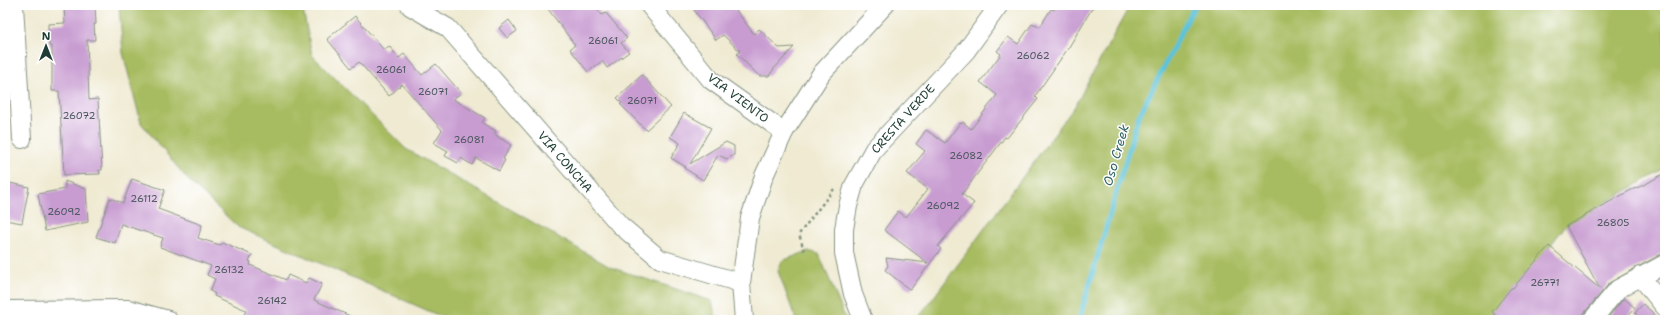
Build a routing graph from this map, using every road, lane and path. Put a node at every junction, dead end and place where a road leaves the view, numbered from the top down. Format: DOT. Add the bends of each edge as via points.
graph roads {
  1 [pos="14,5"];
  2 [pos="649,5"];
  3 [pos="885,5"];
  4 [pos="999,5"];
  5 [pos="410,6"];
  6 [pos="784,132"];
  7 [pos="22,139"];
  8 [pos="853,189"];
  9 [pos="804,251"];
  10 [pos="1665,264"];
  11 [pos="1640,276"];
  12 [pos="741,283"];
  13 [pos="1665,307"];
  14 [pos="5,310"];
  15 [pos="168,320"];
  16 [pos="744,320"];
  17 [pos="863,320"];
  18 [pos="1592,320"];
  1 -- 7 [label="street"];
  2 -- 6 [label="street, VIA VIENTO" via="711,80"];
  3 -- 6 [label="street" via="821,74"];
  4 -- 8 [label="street, CRESTA VERDE" via="966,50 874,148"];
  5 -- 12 [label="street, VIA CONCHA" via="448,28 620,225 660,258"];
  6 -- 12 [label="street" via="764,176 750,218"];
  8 -- 9 [label="path" via="837,186 823,202 800,234"];
  8 -- 17 [label="street, CRESTA VERDE" via="844,229 844,253 853,294"];
  10 -- 11 [label="street"];
  11 -- 13 [label="street"];
  11 -- 18 [label="street" via="1618,290"];
  12 -- 16 [label="street"];
  14 -- 15 [label="street" via="128,309"];
}
